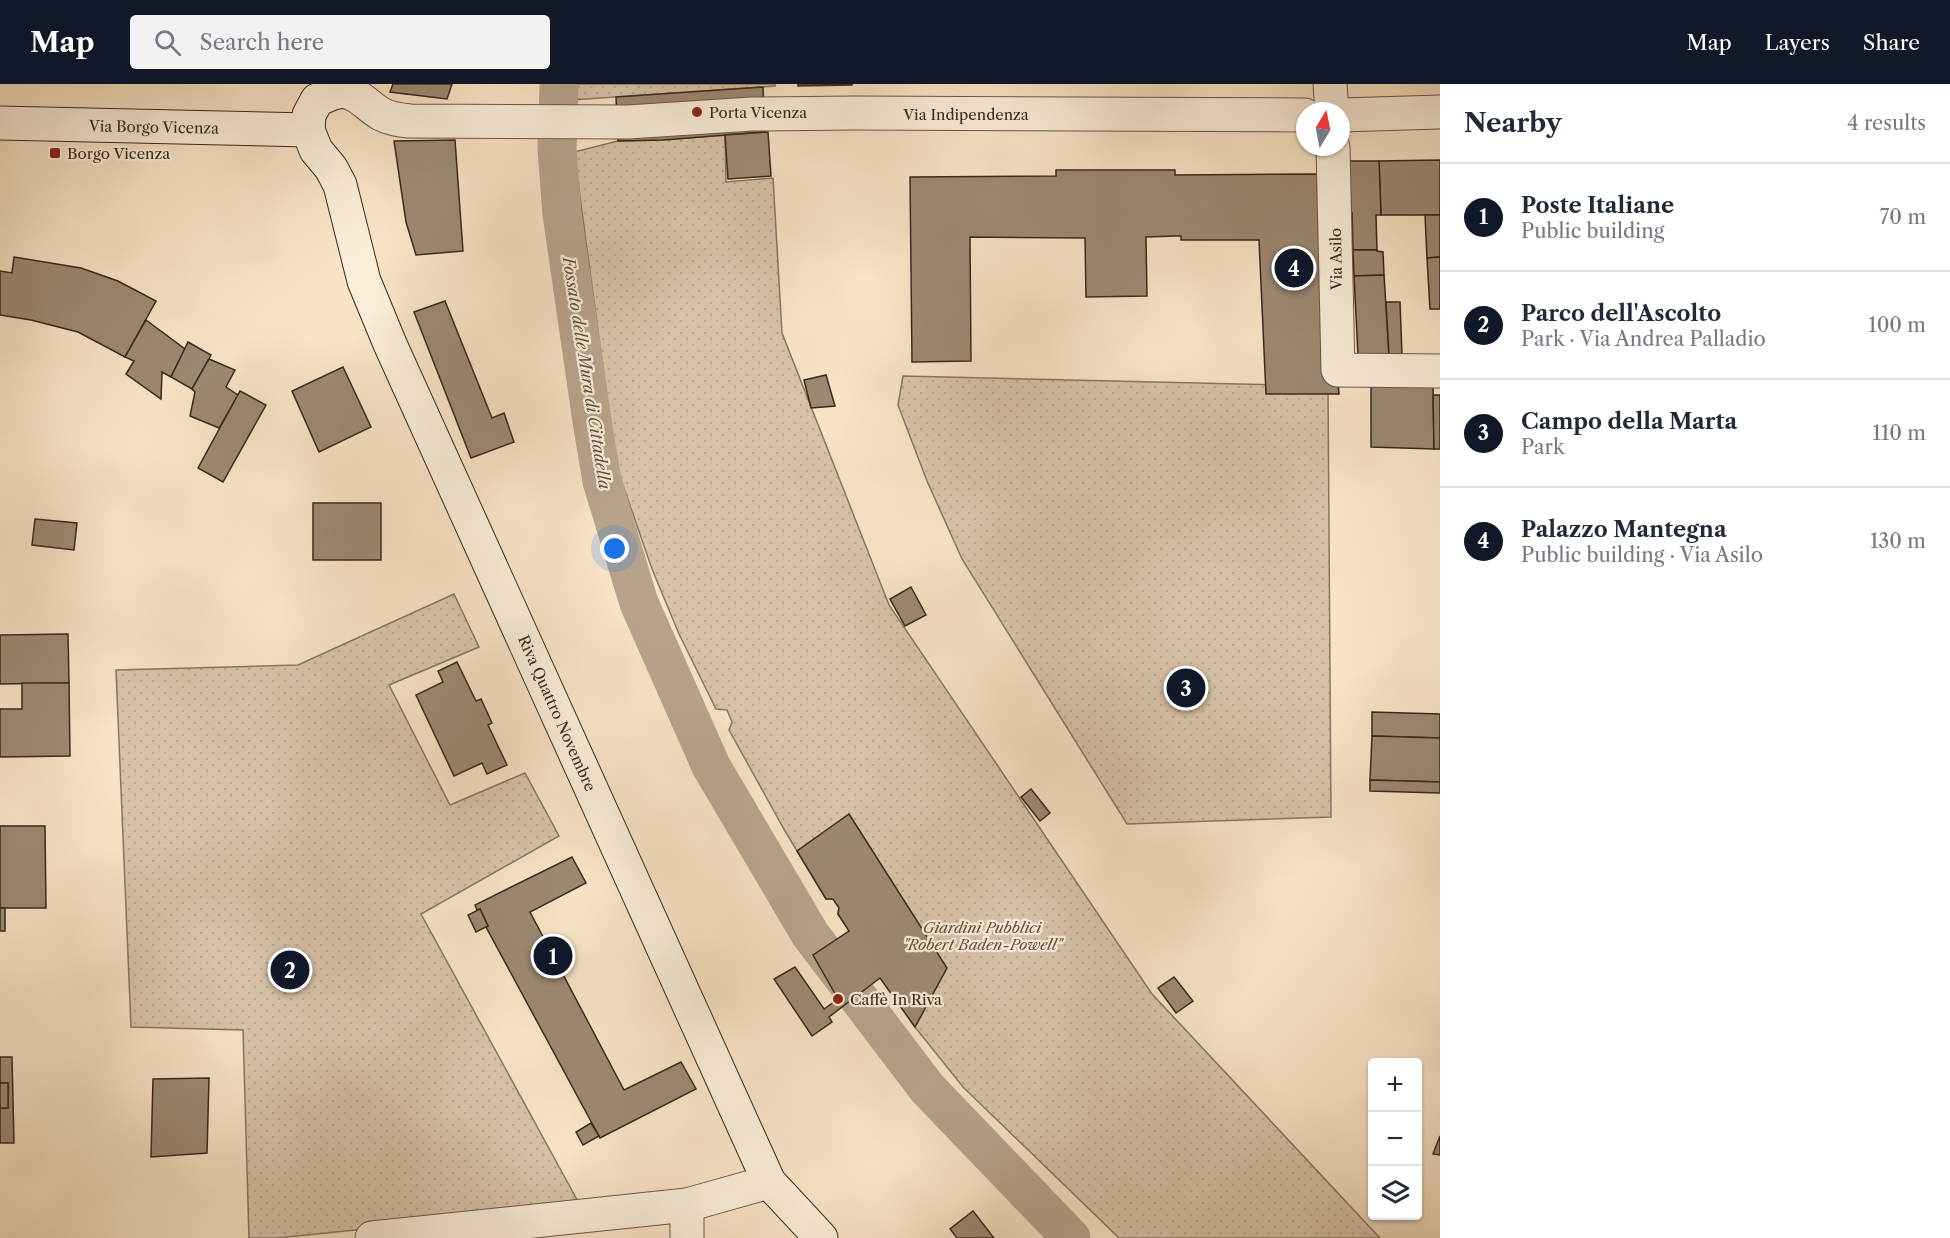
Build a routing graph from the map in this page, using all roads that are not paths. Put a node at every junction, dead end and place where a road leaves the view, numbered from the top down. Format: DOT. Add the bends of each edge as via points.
graph roads {
  1 [pos="1330,84"];
  2 [pos="344,88"];
  3 [pos="1331,102"];
  4 [pos="1440,112"];
  5 [pos="1296,115"];
  6 [pos="1350,115"];
  7 [pos="0,123"];
  8 [pos="308,130"];
  9 [pos="1333,156"];
  10 [pos="1440,370"];
  11 [pos="769,1182"];
  12 [pos="687,1205"];
  13 [pos="372,1238"];
  14 [pos="687,1238"];
  15 [pos="821,1238"];
  1 -- 3 [label="street"];
  2 -- 5 [label="street, Via Indipendenza" via="380,113 410,121 628,122 752,114"];
  2 -- 8 [label="street" via="317,100 309,115"];
  4 -- 6 [label="street"];
  7 -- 8 [label="street, Via Borgo Vicenza"];
  8 -- 11 [label="street, Riva Quattro Novembre" via="316,150 340,185 364,281 390,344"];
  9 -- 10 [label="street, Via Asilo" via="1338,370"];
  11 -- 12 [label="street"];
  11 -- 15 [label="street, Riva Quattro Novembre"];
  12 -- 13 [label="street"];
  12 -- 14 [label="street"];
}
